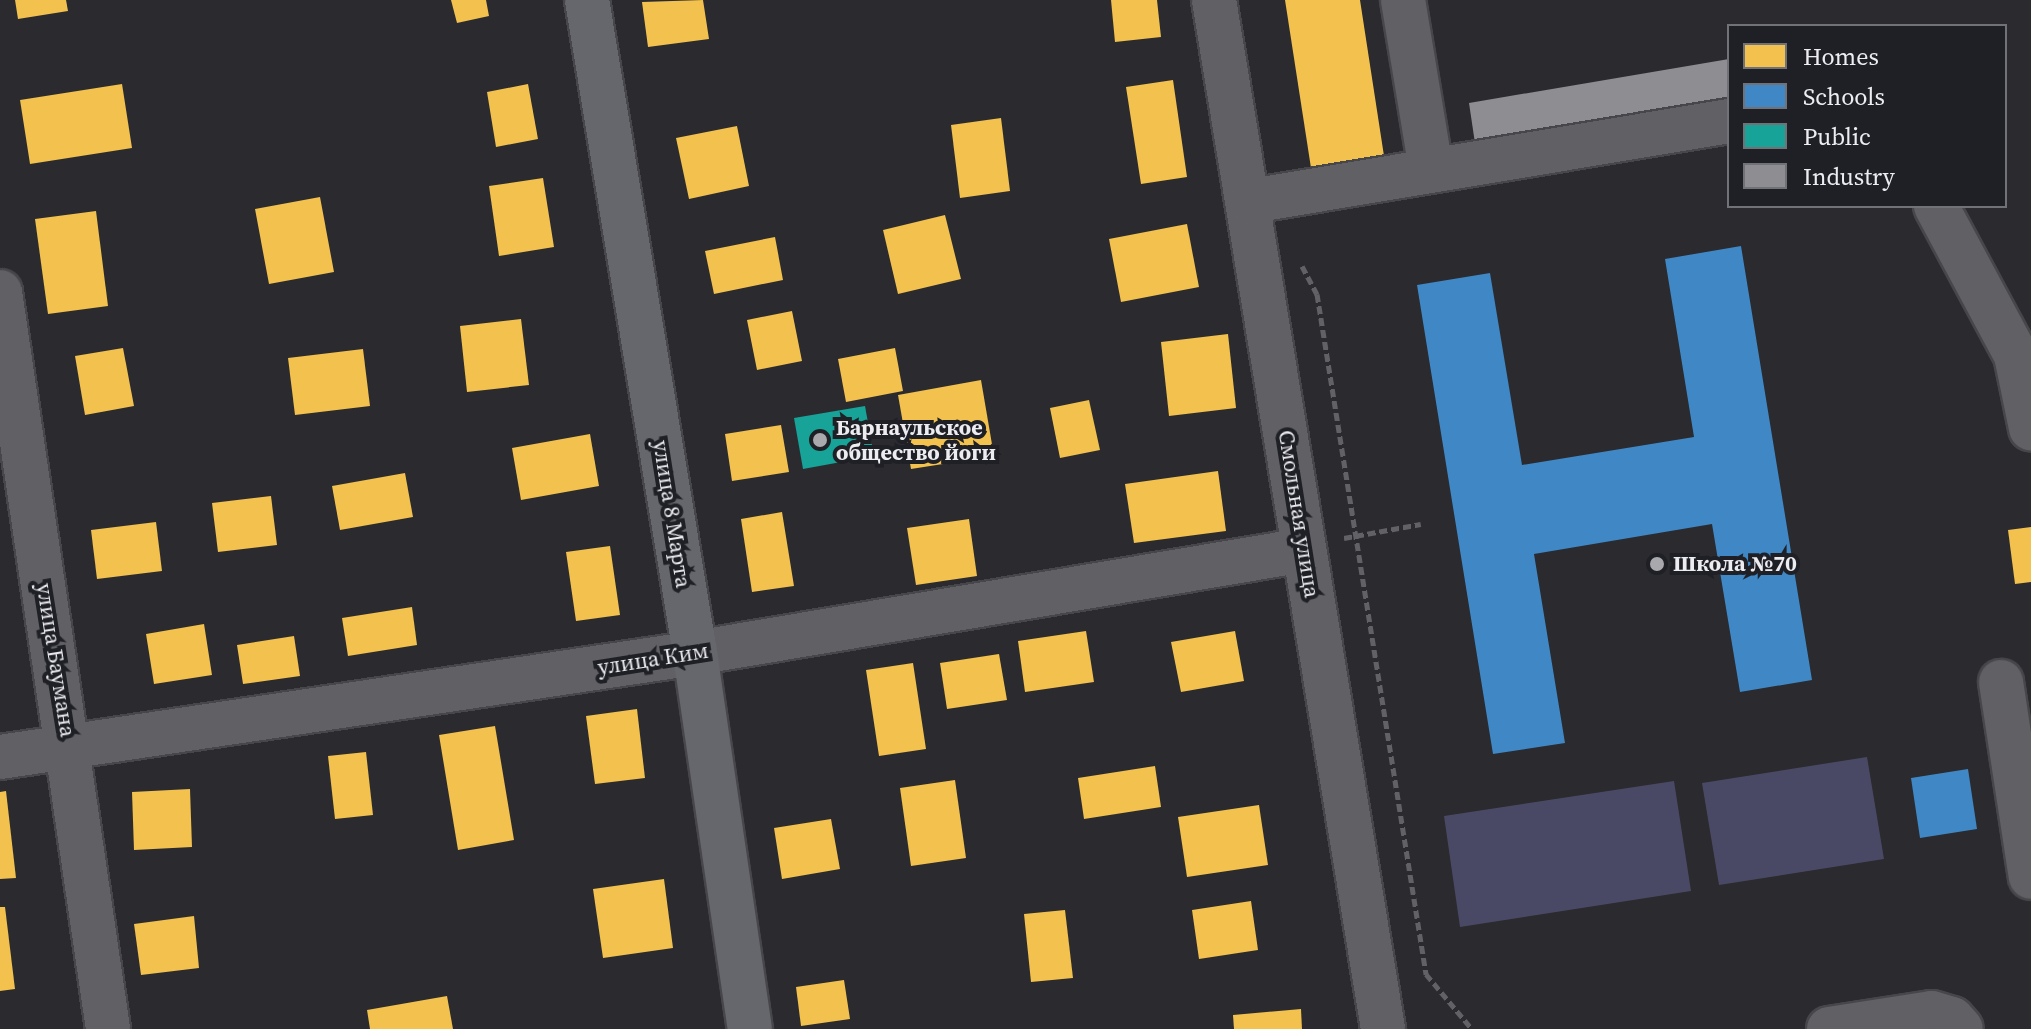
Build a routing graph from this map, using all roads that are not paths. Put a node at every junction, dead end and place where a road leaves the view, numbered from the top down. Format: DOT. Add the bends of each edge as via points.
graph roads {
  1 [pos="587,0"];
  2 [pos="1214,0"];
  3 [pos="1403,0"];
  4 [pos="1727,121"];
  5 [pos="1431,170"];
  6 [pos="1251,201"];
  7 [pos="1937,208"];
  8 [pos="0,292"];
  9 [pos="2024,354"];
  10 [pos="2030,428"];
  11 [pos="1317,546"];
  12 [pos="695,653"];
  13 [pos="2001,682"];
  14 [pos="69,748"];
  15 [pos="0,757"];
  16 [pos="2031,877"];
  17 [pos="108,1029"];
  18 [pos="750,1029"];
  19 [pos="1383,1029"];
  20 [pos="1829,1029"];
  21 [pos="1961,1029"];
  1 -- 12 [label="main road, улица 8 Марта"];
  2 -- 6 [label="street, Смольная улица"];
  3 -- 5 [label="street"];
  4 -- 5 [label="street"];
  5 -- 6 [label="street"];
  6 -- 11 [label="street, Смольная улица"];
  7 -- 9 [label="street"];
  8 -- 14 [label="street, улица Баумана"];
  9 -- 10 [label="street"];
  11 -- 12 [label="street, улица Ким"];
  11 -- 19 [label="street, Смольная улица"];
  12 -- 14 [label="street, улица Ким"];
  12 -- 18 [label="main road, улица 8 Марта"];
  13 -- 16 [label="street"];
  14 -- 15 [label="street, улица Ким"];
  14 -- 17 [label="street, улица Баумана"];
  20 -- 21 [label="street" via="1932,1013 1952,1019"];
}
